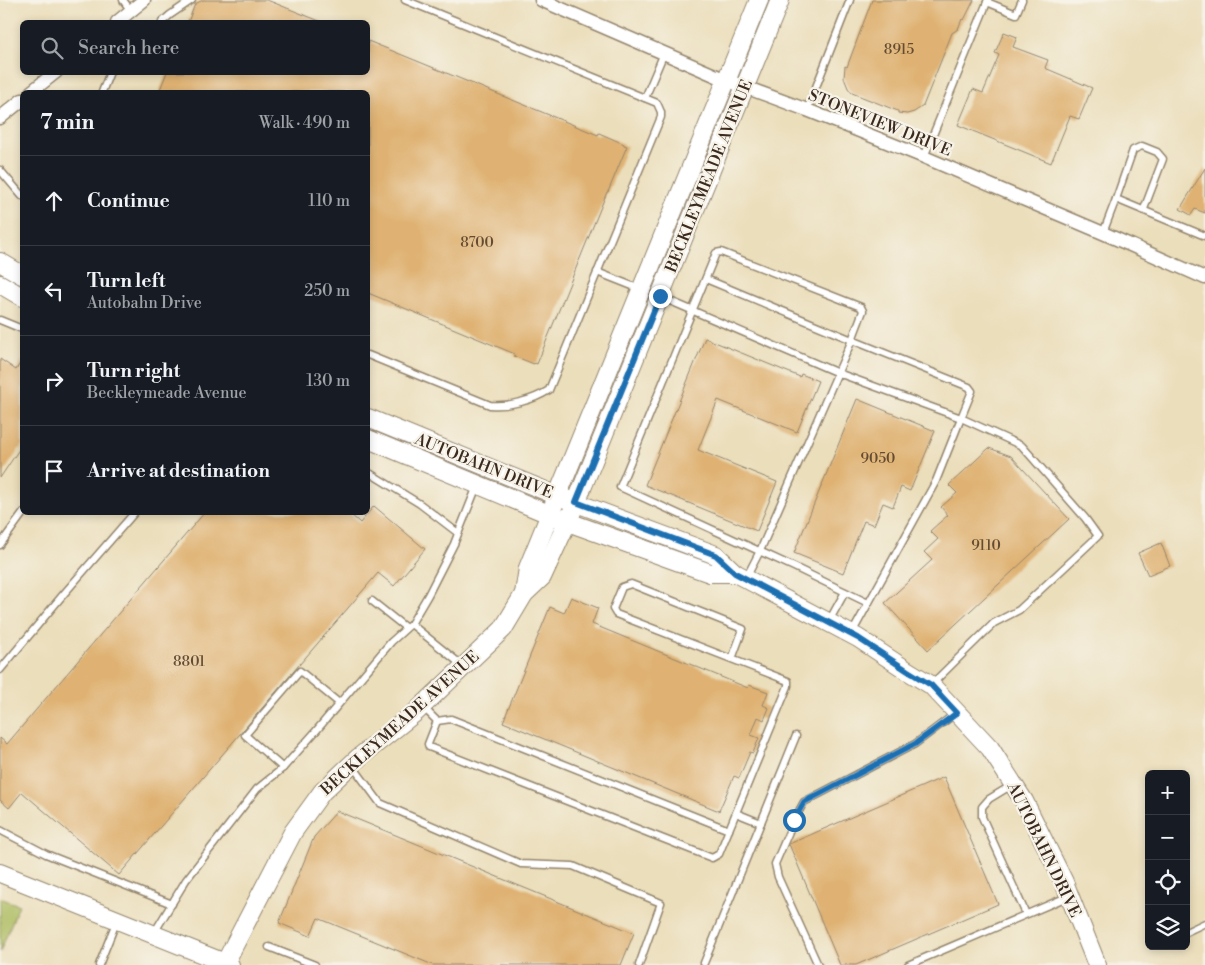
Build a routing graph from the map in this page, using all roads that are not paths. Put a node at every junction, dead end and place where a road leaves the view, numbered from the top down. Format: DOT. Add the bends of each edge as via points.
graph roads {
  1 [pos="144,0"];
  2 [pos="192,0"];
  3 [pos="405,0"];
  4 [pos="541,0"];
  5 [pos="759,0"];
  6 [pos="780,0"];
  7 [pos="850,0"];
  8 [pos="1022,0"];
  9 [pos="987,1"];
  10 [pos="127,5"];
  11 [pos="118,20"];
  12 [pos="164,20"];
  13 [pos="664,53"];
  14 [pos="52,75"];
  15 [pos="109,75"];
  16 [pos="726,80"];
  17 [pos="745,87"];
  18 [pos="34,90"];
  19 [pos="103,90"];
  20 [pos="645,98"];
  21 [pos="20,102"];
  22 [pos="807,110"];
  23 [pos="0,118"];
  24 [pos="924,157"];
  25 [pos="0,170"];
  26 [pos="20,194"];
  27 [pos="1116,199"];
  28 [pos="1144,210"];
  29 [pos="1103,232"];
  30 [pos="1205,236"];
  31 [pos="0,262"];
  32 [pos="597,272"];
  33 [pos="20,274"];
  34 [pos="1205,278"];
  35 [pos="706,279"];
  36 [pos="0,284"];
  37 [pos="642,289"];
  38 [pos="20,296"];
  39 [pos="660,296"];
  40 [pos="693,310"];
  41 [pos="0,320"];
  42 [pos="20,328"];
  43 [pos="852,340"];
  44 [pos="370,356"];
  45 [pos="838,373"];
  46 [pos="961,418"];
  47 [pos="370,419"];
  48 [pos="370,440"];
  49 [pos="370,473"];
  50 [pos="478,484"];
  51 [pos="558,496"];
  52 [pos="576,502"];
  53 [pos="22,515"];
  54 [pos="132,515"];
  55 [pos="550,515"];
  56 [pos="568,522"];
  57 [pos="458,533"];
  58 [pos="0,545"];
  59 [pos="760,551"];
  60 [pos="740,576"];
  61 [pos="845,592"];
  62 [pos="524,594"];
  63 [pos="372,601"];
  64 [pos="868,603"];
  65 [pos="829,622"];
  66 [pos="408,626"];
  67 [pos="851,634"];
  68 [pos="732,659"];
  69 [pos="464,666"];
  70 [pos="0,670"];
  71 [pos="931,685"];
  72 [pos="339,703"];
  73 [pos="422,706"];
  74 [pos="957,713"];
  75 [pos="437,722"];
  76 [pos="796,736"];
  77 [pos="351,764"];
  78 [pos="283,768"];
  79 [pos="1013,784"];
  80 [pos="736,813"];
  81 [pos="761,823"];
  82 [pos="0,830"];
  83 [pos="729,830"];
  84 [pos="0,873"];
  85 [pos="1069,896"];
  86 [pos="172,904"];
  87 [pos="1026,914"];
  88 [pos="117,920"];
  89 [pos="1205,924"];
  90 [pos="1190,930"];
  91 [pos="154,934"];
  92 [pos="269,947"];
  93 [pos="704,963"];
  94 [pos="226,964"];
  95 [pos="99,965"];
  96 [pos="315,965"];
  97 [pos="639,965"];
  98 [pos="818,965"];
  99 [pos="908,965"];
  100 [pos="1097,965"];
  1 -- 10 [label="street"];
  2 -- 12 [label="lane"];
  3 -- 20 [label="lane"];
  4 -- 13 [label="street, STONEVIEW DRIVE"];
  5 -- 16 [label="street, BECKLEYMEADE AVENUE"];
  6 -- 17 [label="street, BECKLEYMEADE AVENUE"];
  7 -- 22 [label="lane"];
  8 -- 9 [label="lane" via="1016,14"];
  9 -- 24 [label="lane"];
  10 -- 11 [label="street"];
  13 -- 16 [label="street, STONEVIEW DRIVE"];
  13 -- 20 [label="lane"];
  14 -- 18 [label="street"];
  15 -- 19 [label="lane"];
  16 -- 17 [label="street, STONEVIEW DRIVE"];
  16 -- 37 [label="street, BECKLEYMEADE AVENUE"];
  17 -- 22 [label="street, STONEVIEW DRIVE"];
  17 -- 39 [label="street, BECKLEYMEADE AVENUE"];
  20 -- 32 [label="lane" via="657,103 661,118"];
  21 -- 23 [label="street"];
  22 -- 24 [label="street, STONEVIEW DRIVE"];
  24 -- 29 [label="street, STONEVIEW DRIVE"];
  25 -- 26 [label="lane"];
  27 -- 28 [label="lane"];
  27 -- 28 [label="lane" via="1133,150 1142,146 1157,152 1163,159"];
  27 -- 29 [label="lane"];
  28 -- 30 [label="lane"];
  29 -- 34 [label="street, STONEVIEW DRIVE"];
  31 -- 33 [label="street"];
  32 -- 37 [label="lane"];
  32 -- 44 [label="lane" via="549,390 539,396 490,405"];
  35 -- 40 [label="lane"];
  35 -- 43 [label="lane"];
  35 -- 43 [label="lane" via="716,253 721,252 860,307 863,312"];
  36 -- 38 [label="street"];
  37 -- 39 [label="street"];
  37 -- 51 [label="street, BECKLEYMEADE AVENUE"];
  39 -- 40 [label="lane"];
  39 -- 52 [label="street, BECKLEYMEADE AVENUE"];
  40 -- 45 [label="lane"];
  40 -- 59 [label="lane" via="620,487"];
  41 -- 42 [label="lane"];
  43 -- 45 [label="lane"];
  43 -- 46 [label="lane" via="969,387 972,391"];
  45 -- 46 [label="lane"];
  45 -- 59 [label="lane"];
  46 -- 64 [label="lane" via="936,481"];
  46 -- 71 [label="lane" via="1022,446 1098,536 1019,610 994,623"];
  47 -- 51 [label="street, AUTOBAHN DRIVE"];
  48 -- 50 [label="street, AUTOBAHN DRIVE"];
  49 -- 57 [label="lane" via="420,504"];
  50 -- 55 [label="street, AUTOBAHN DRIVE"];
  50 -- 57 [label="lane"];
  51 -- 52 [label="street, AUTOBAHN DRIVE"];
  51 -- 55 [label="street, BECKLEYMEADE AVENUE"];
  52 -- 56 [label="street, BECKLEYMEADE AVENUE"];
  52 -- 60 [label="street, AUTOBAHN DRIVE" via="716,555"];
  53 -- 58 [label="lane"];
  54 -- 70 [label="lane"];
  55 -- 56 [label="street, AUTOBAHN DRIVE"];
  55 -- 62 [label="street, BECKLEYMEADE AVENUE" via="528,568"];
  56 -- 60 [label="street, AUTOBAHN DRIVE" via="710,573"];
  56 -- 62 [label="street, BECKLEYMEADE AVENUE" via="542,577"];
  57 -- 66 [label="lane" via="428,595"];
  59 -- 60 [label="lane"];
  59 -- 61 [label="lane"];
  60 -- 65 [label="street, AUTOBAHN DRIVE"];
  61 -- 64 [label="lane"];
  61 -- 65 [label="lane"];
  62 -- 69 [label="street, BECKLEYMEADE AVENUE" via="503,629"];
  63 -- 66 [label="lane"];
  64 -- 67 [label="lane"];
  65 -- 67 [label="street, AUTOBAHN DRIVE"];
  66 -- 69 [label="lane"];
  66 -- 72 [label="lane" via="390,642"];
  67 -- 71 [label="street, AUTOBAHN DRIVE"];
  68 -- 68 [label="lane" via="616,614 613,609 622,586 631,584 743,629"];
  68 -- 80 [label="lane" via="788,682"];
  69 -- 73 [label="street, BECKLEYMEADE AVENUE"];
  71 -- 74 [label="street, AUTOBAHN DRIVE"];
  72 -- 78 [label="lane"];
  72 -- 78 [label="lane" via="300,671 246,735"];
  73 -- 75 [label="lane"];
  73 -- 77 [label="street, BECKLEYMEADE AVENUE"];
  74 -- 79 [label="street, AUTOBAHN DRIVE" via="990,748"];
  74 -- 98 [label="lane" via="915,744 804,802 794,820 775,864"];
  75 -- 83 [label="lane" via="451,719"];
  75 -- 83 [label="lane" via="429,747 712,858 719,854"];
  76 -- 81 [label="lane"];
  77 -- 94 [label="street, BECKLEYMEADE AVENUE" via="322,792 293,832"];
  77 -- 97 [label="lane" via="380,803 521,864 573,866 660,903"];
  78 -- 86 [label="lane" via="257,789 186,880"];
  79 -- 85 [label="street, AUTOBAHN DRIVE"];
  79 -- 87 [label="lane" via="989,799 982,807 982,817"];
  80 -- 81 [label="lane"];
  80 -- 83 [label="lane"];
  81 -- 93 [label="lane"];
  82 -- 86 [label="lane" via="46,854"];
  84 -- 88 [label="street"];
  85 -- 87 [label="lane"];
  85 -- 100 [label="street, AUTOBAHN DRIVE"];
  86 -- 91 [label="lane"];
  87 -- 99 [label="lane"];
  88 -- 91 [label="street"];
  88 -- 95 [label="lane"];
  89 -- 90 [label="lane"];
  91 -- 94 [label="street"];
  92 -- 96 [label="lane"];
}
